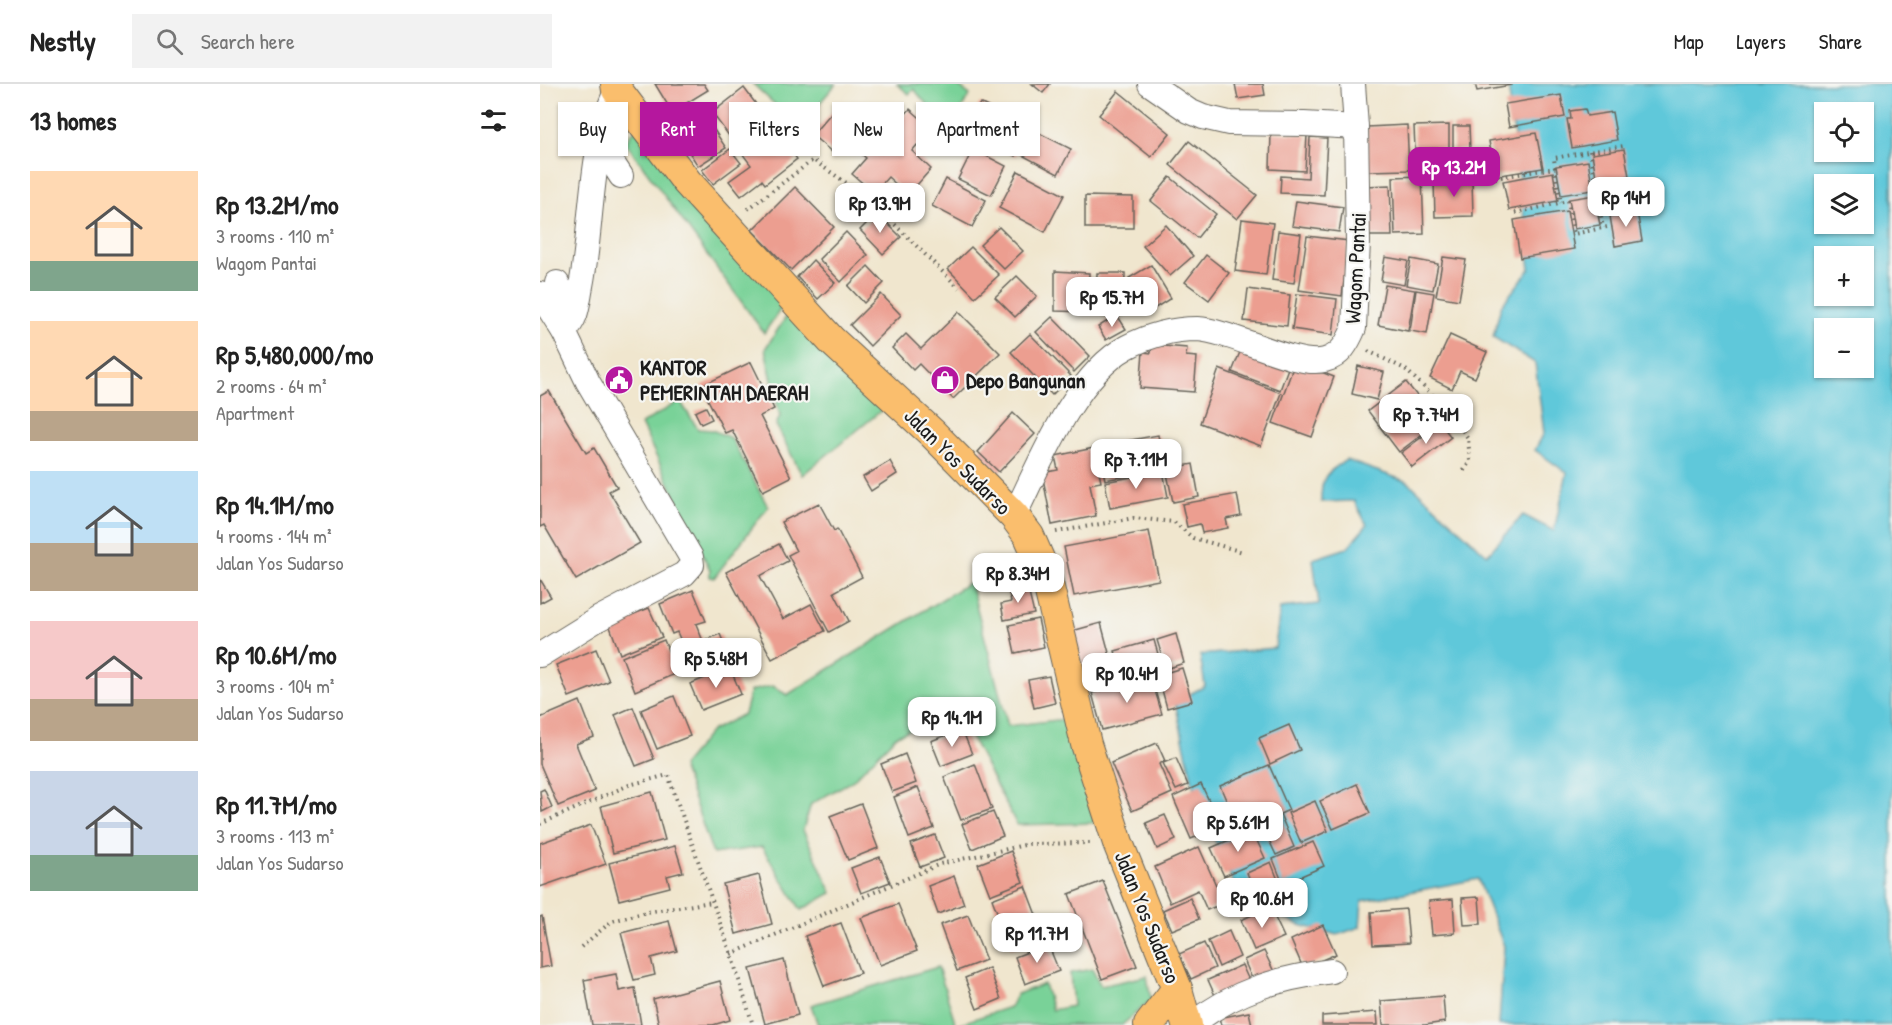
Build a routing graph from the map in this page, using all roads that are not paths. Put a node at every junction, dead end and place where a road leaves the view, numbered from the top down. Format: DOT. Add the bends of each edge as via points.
graph roads {
  1 [pos="1150,84"];
  2 [pos="1353,84"];
  3 [pos="616,87"];
  4 [pos="610,102"];
  5 [pos="1356,127"];
  6 [pos="598,156"];
  7 [pos="608,156"];
  8 [pos="578,157"];
  9 [pos="621,176"];
  10 [pos="594,184"];
  11 [pos="590,225"];
  12 [pos="569,242"];
  13 [pos="606,253"];
  14 [pos="584,269"];
  15 [pos="549,289"];
  16 [pos="571,322"];
  17 [pos="586,342"];
  18 [pos="1022,526"];
  19 [pos="540,655"];
  20 [pos="1332,971"];
  21 [pos="1177,989"];
  22 [pos="1149,1025"];
  23 [pos="1189,1025"];
  1 -- 5 [label="street" via="1189,111 1229,123"];
  2 -- 5 [label="street, Wagom Pantai"];
  3 -- 4 [label="street"];
  3 -- 18 [label="main road, Jalan Yos Sudarso" via="687,182 831,340"];
  5 -- 18 [label="street, Wagom Pantai" via="1358,242 1354,328 1341,351 1324,360 1300,359 1198,329 1169,331 1126,347 1104,364 1065,415"];
  6 -- 10 [label="street"];
  7 -- 9 [label="street"];
  8 -- 10 [label="street"];
  10 -- 11 [label="street"];
  11 -- 13 [label="street"];
  11 -- 14 [label="street"];
  12 -- 14 [label="street"];
  14 -- 16 [label="street"];
  15 -- 16 [label="street"];
  16 -- 17 [label="street"];
  16 -- 19 [label="street" via="588,382 691,557 692,565 684,574"];
  18 -- 21 [label="main road, Jalan Yos Sudarso" via="1046,575 1086,744 1118,843"];
  20 -- 23 [label="street" via="1251,990 1213,1008"];
  21 -- 22 [label="main road"];
  21 -- 23 [label="main road, Jalan Yos Sudarso"];
}
